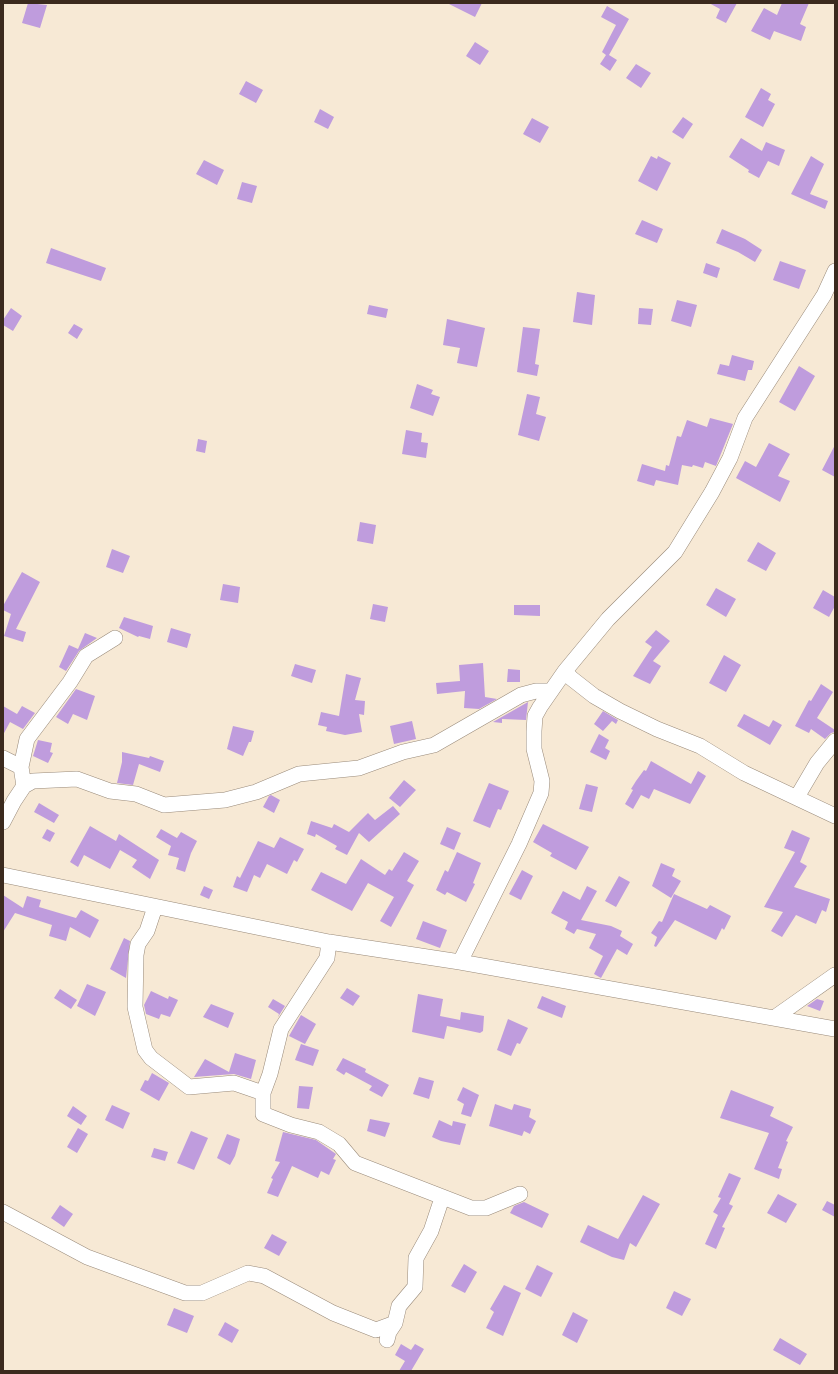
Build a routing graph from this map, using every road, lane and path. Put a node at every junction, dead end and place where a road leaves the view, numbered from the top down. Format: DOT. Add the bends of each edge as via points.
graph roads {
  1 [pos="834,280"];
  2 [pos="115,638"];
  3 [pos="565,670"];
  4 [pos="550,691"];
  5 [pos="533,692"];
  6 [pos="540,707"];
  7 [pos="835,742"];
  8 [pos="3,758"];
  9 [pos="21,767"];
  10 [pos="24,786"];
  11 [pos="797,797"];
  12 [pos="835,816"];
  13 [pos="3,822"];
  14 [pos="3,875"];
  15 [pos="155,908"];
  16 [pos="329,942"];
  17 [pos="460,962"];
  18 [pos="835,975"];
  19 [pos="791,1014"];
  20 [pos="835,1029"];
  21 [pos="263,1093"];
  22 [pos="520,1194"];
  23 [pos="442,1198"];
  24 [pos="3,1212"];
  25 [pos="395,1323"];
  26 [pos="387,1340"];
  1 -- 3 [label="street" via="745,418 730,458 675,552 608,619"];
  2 -- 9 [label="street" via="86,656 70,682 27,739"];
  3 -- 4 [label="street"];
  3 -- 11 [label="street" via="594,696 620,711 700,746 744,773"];
  4 -- 5 [label="street"];
  4 -- 6 [label="street"];
  5 -- 6 [label="street"];
  5 -- 10 [label="street" via="522,695 434,745 403,752 358,768 299,774 256,792 226,800 164,805 136,794 110,791 77,779 37,780"];
  6 -- 17 [label="street" via="535,716 534,749 542,782 541,793 519,844"];
  7 -- 11 [label="street" via="817,763"];
  8 -- 9 [label="street"];
  9 -- 10 [label="street"];
  10 -- 13 [label="street"];
  11 -- 12 [label="street"];
  14 -- 15 [label="street"];
  15 -- 16 [label="street"];
  15 -- 21 [label="street" via="136,954 135,1007 145,1050 151,1058 189,1086 234,1083"];
  16 -- 17 [label="street"];
  16 -- 21 [label="street" via="327,958 281,1030"];
  17 -- 19 [label="street" via="774,1018"];
  18 -- 19 [label="street"];
  19 -- 20 [label="street"];
  21 -- 23 [label="street" via="263,1114 319,1132 338,1144 355,1163"];
  22 -- 23 [label="street" via="479,1209"];
  23 -- 25 [label="street" via="431,1231 416,1258 415,1287 399,1306"];
  24 -- 25 [label="street" via="88,1257 185,1293 202,1292 248,1273 264,1276 333,1313 376,1330"];
  25 -- 26 [label="street"];
}
